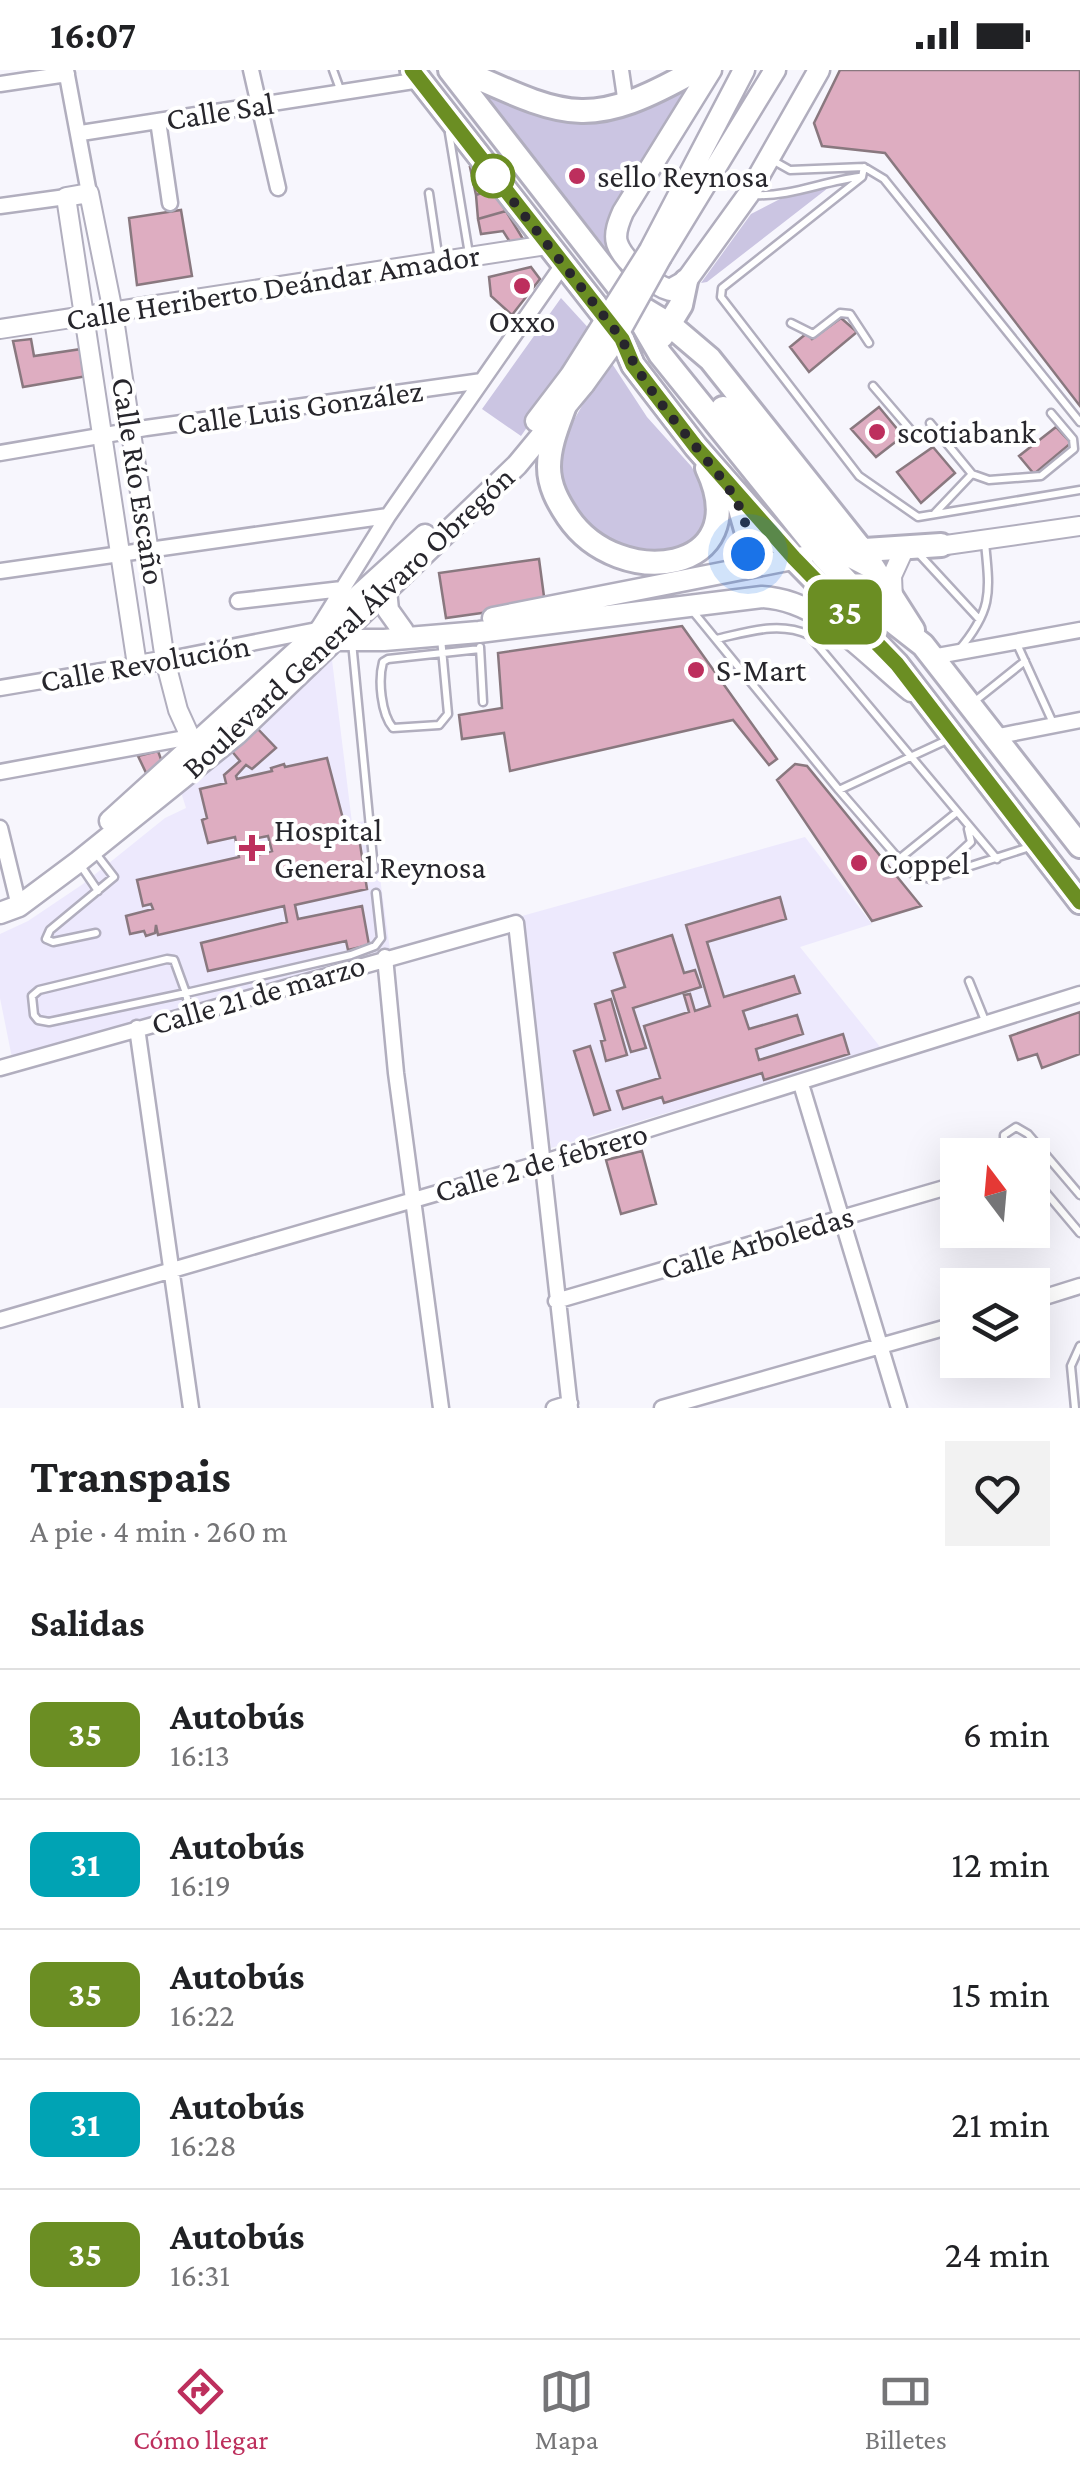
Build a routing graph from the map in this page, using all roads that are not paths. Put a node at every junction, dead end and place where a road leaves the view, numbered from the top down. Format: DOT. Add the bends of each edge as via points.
graph roads {
  1 [pos="252,70"];
  2 [pos="333,70"];
  3 [pos="450,70"];
  4 [pos="621,70"];
  5 [pos="696,70"];
  6 [pos="711,70"];
  7 [pos="744,70"];
  8 [pos="775,70"];
  9 [pos="819,70"];
  10 [pos="66,72"];
  11 [pos="476,73"];
  12 [pos="416,75"];
  13 [pos="0,84"];
  14 [pos="341,92"];
  15 [pos="626,104"];
  16 [pos="258,105"];
  17 [pos="446,117"];
  18 [pos="158,121"];
  19 [pos="80,133"];
  20 [pos="770,158"];
  21 [pos="864,167"];
  22 [pos="875,174"];
  23 [pos="862,177"];
  24 [pos="278,188"];
  25 [pos="89,193"];
  26 [pos="429,193"];
  27 [pos="748,195"];
  28 [pos="66,197"];
  29 [pos="170,203"];
  30 [pos="0,206"];
  31 [pos="547,245"];
  32 [pos="656,253"];
  33 [pos="470,258"];
  34 [pos="440,262"];
  35 [pos="562,266"];
  36 [pos="686,282"];
  37 [pos="628,299"];
  38 [pos="113,312"];
  39 [pos="86,316"];
  40 [pos="791,323"];
  41 [pos="670,325"];
  42 [pos="0,329"];
  43 [pos="622,339"];
  44 [pos="869,343"];
  45 [pos="660,354"];
  46 [pos="578,380"];
  47 [pos="482,381"];
  48 [pos="873,386"];
  49 [pos="564,408"];
  50 [pos="1051,413"];
  51 [pos="1080,422"];
  52 [pos="930,423"];
  53 [pos="131,432"];
  54 [pos="915,435"];
  55 [pos="104,437"];
  56 [pos="696,447"];
  57 [pos="0,453"];
  58 [pos="972,474"];
  59 [pos="730,486"];
  60 [pos="1080,490"];
  61 [pos="935,514"];
  62 [pos="388,516"];
  63 [pos="1080,526"];
  64 [pos="984,539"];
  65 [pos="941,545"];
  66 [pos="150,550"];
  67 [pos="908,552"];
  68 [pos="122,553"];
  69 [pos="850,556"];
  70 [pos="794,558"];
  71 [pos="744,567"];
  72 [pos="0,571"];
  73 [pos="342,589"];
  74 [pos="386,590"];
  75 [pos="859,595"];
  76 [pos="600,598"];
  77 [pos="893,600"];
  78 [pos="238,601"];
  79 [pos="690,607"];
  80 [pos="979,620"];
  81 [pos="854,621"];
  82 [pos="1080,630"];
  83 [pos="404,632"];
  84 [pos="479,634"];
  85 [pos="324,636"];
  86 [pos="442,638"];
  87 [pos="716,639"];
  88 [pos="1015,640"];
  89 [pos="928,651"];
  90 [pos="957,652"];
  91 [pos="165,660"];
  92 [pos="1025,661"];
  93 [pos="138,665"];
  94 [pos="0,688"];
  95 [pos="922,700"];
  96 [pos="483,702"];
  97 [pos="969,706"];
  98 [pos="1080,720"];
  99 [pos="1054,724"];
  100 [pos="994,737"];
  101 [pos="953,738"];
  102 [pos="192,740"];
  103 [pos="214,753"];
  104 [pos="911,758"];
  105 [pos="0,772"];
  106 [pos="839,790"];
  107 [pos="957,812"];
  108 [pos="967,824"];
  109 [pos="1063,825"];
  110 [pos="0,828"];
  111 [pos="1036,846"];
  112 [pos="1080,846"];
  113 [pos="83,852"];
  114 [pos="898,858"];
  115 [pos="997,859"];
  116 [pos="374,869"];
  117 [pos="930,879"];
  118 [pos="98,890"];
  119 [pos="376,893"];
  120 [pos="1080,902"];
  121 [pos="8,904"];
  122 [pos="96,933"];
  123 [pos="385,957"];
  124 [pos="968,981"];
  125 [pos="186,992"];
  126 [pos="1080,994"];
  127 [pos="190,1014"];
  128 [pos="986,1024"];
  129 [pos="137,1028"];
  130 [pos="0,1068"];
  131 [pos="802,1084"];
  132 [pos="1004,1138"];
  133 [pos="1031,1138"];
  134 [pos="1050,1161"];
  135 [pos="542,1163"];
  136 [pos="940,1189"];
  137 [pos="1080,1196"];
  138 [pos="1050,1197"];
  139 [pos="414,1199"];
  140 [pos="842,1218"];
  141 [pos="1080,1232"];
  142 [pos="173,1271"];
  143 [pos="1080,1286"];
  144 [pos="1050,1295"];
  145 [pos="556,1300"];
  146 [pos="0,1320"];
  147 [pos="940,1330"];
  148 [pos="1080,1346"];
  149 [pos="881,1348"];
  150 [pos="696,1403"];
  151 [pos="570,1406"];
  152 [pos="191,1408"];
  153 [pos="441,1408"];
  154 [pos="554,1408"];
  155 [pos="662,1408"];
  156 [pos="899,1408"];
  157 [pos="1074,1408"];
  1 -- 16 [label="street"];
  2 -- 14 [label="lane"];
  3 -- 37 [label="main road"];
  4 -- 15 [label="street"];
  5 -- 15 [label="main road"];
  6 -- 36 [label="main road" via="622,212 615,240 658,287 670,290"];
  7 -- 32 [label="main road"];
  8 -- 32 [label="main road"];
  9 -- 20 [label="main road"];
  10 -- 13 [label="street"];
  10 -- 19 [label="street"];
  11 -- 15 [label="main road" via="562,111"];
  12 -- 14 [label="street, Calle Sal"];
  12 -- 17 [label="main road"];
  14 -- 16 [label="street, Calle Sal"];
  16 -- 18 [label="street, Calle Sal"];
  16 -- 24 [label="street"];
  17 -- 31 [label="main road"];
  17 -- 33 [label="lane"];
  18 -- 19 [label="street, Calle Sal"];
  18 -- 29 [label="street"];
  19 -- 25 [label="street"];
  20 -- 21 [label="lane" via="790,170"];
  20 -- 27 [label="main road"];
  21 -- 22 [label="lane"];
  21 -- 23 [label="lane"];
  22 -- 23 [label="lane"];
  22 -- 51 [label="lane" via="893,187"];
  23 -- 27 [label="lane"];
  23 -- 61 [label="lane" via="722,288 721,298 859,476 918,517"];
  25 -- 28 [label="street"];
  25 -- 38 [label="street, Calle Río Escaño"];
  26 -- 34 [label="lane"];
  27 -- 36 [label="main road"];
  28 -- 30 [label="street"];
  28 -- 39 [label="street, Calle Río Escaño"];
  31 -- 33 [label="street, Calle Heriberto Deándar Amador"];
  31 -- 35 [label="main road"];
  32 -- 46 [label="main road, bridge"];
  33 -- 34 [label="street, Calle Heriberto Deándar Amador"];
  34 -- 38 [label="street, Calle Heriberto Deándar Amador"];
  35 -- 43 [label="main road"];
  35 -- 47 [label="street"];
  36 -- 41 [label="main road"];
  37 -- 41 [label="main road"];
  37 -- 45 [label="main road"];
  38 -- 39 [label="street, Calle Heriberto Deándar Amador"];
  38 -- 53 [label="street, Calle Río Escaño"];
  39 -- 42 [label="street, Calle Heriberto Deándar Amador"];
  39 -- 55 [label="street, Calle Río Escaño"];
  40 -- 44 [label="lane" via="814,334 840,313 850,314"];
  41 -- 45 [label="main road"];
  41 -- 69 [label="main road" via="710,360"];
  43 -- 45 [label="main road"];
  43 -- 56 [label="main road" via="633,365"];
  45 -- 69 [label="main road"];
  46 -- 49 [label="main road, Boulevard General Álvaro Obregón"];
  46 -- 85 [label="main road, Boulevard General Álvaro Obregón"];
  47 -- 53 [label="street, Calle Luis González"];
  47 -- 62 [label="street"];
  48 -- 54 [label="lane"];
  49 -- 56 [label="main road" via="550,449 554,491 576,529 628,561 684,560 708,540 716,493"];
  49 -- 74 [label="main road, Boulevard General Álvaro Obregón" via="517,465"];
  50 -- 58 [label="lane" via="1075,445 1041,476 997,482"];
  52 -- 58 [label="lane"];
  53 -- 55 [label="street, Calle Luis González"];
  53 -- 66 [label="street, Calle Río Escaño"];
  55 -- 57 [label="street, Calle Luis González"];
  55 -- 68 [label="street, Calle Río Escaño"];
  56 -- 59 [label="main road"];
  58 -- 61 [label="lane"];
  59 -- 70 [label="main road"];
  59 -- 71 [label="main road" via="748,526"];
  60 -- 61 [label="lane"];
  62 -- 66 [label="street"];
  62 -- 73 [label="street"];
  63 -- 64 [label="street"];
  64 -- 65 [label="street"];
  64 -- 80 [label="lane" via="990,595"];
  65 -- 67 [label="street"];
  65 -- 69 [label="main road"];
  66 -- 68 [label="street"];
  66 -- 91 [label="street, Calle Río Escaño"];
  67 -- 69 [label="street"];
  67 -- 77 [label="street" via="892,576"];
  67 -- 80 [label="lane"];
  68 -- 72 [label="street"];
  68 -- 93 [label="street, Calle Río Escaño"];
  69 -- 70 [label="main road"];
  69 -- 75 [label="main road"];
  69 -- 75 [label="main road"];
  69 -- 77 [label="main road"];
  70 -- 71 [label="main road"];
  70 -- 81 [label="main road"];
  71 -- 76 [label="main road"];
  71 -- 79 [label="main road" via="730,581 699,592"];
  73 -- 78 [label="street"];
  73 -- 85 [label="street"];
  74 -- 83 [label="main road" via="388,610"];
  74 -- 85 [label="main road, Boulevard General Álvaro Obregón"];
  75 -- 81 [label="main road"];
  75 -- 89 [label="main road"];
  76 -- 79 [label="main road" via="673,600"];
  76 -- 84 [label="main road"];
  77 -- 89 [label="main road"];
  79 -- 84 [label="main road"];
  79 -- 87 [label="lane"];
  79 -- 95 [label="main road" via="762,596 800,603"];
  80 -- 90 [label="lane"];
  81 -- 95 [label="main road"];
  82 -- 88 [label="street"];
  83 -- 85 [label="main road"];
  83 -- 86 [label="main road"];
  84 -- 86 [label="main road"];
  84 -- 96 [label="lane"];
  85 -- 86 [label="main road"];
  85 -- 91 [label="street, Calle Revolución"];
  85 -- 102 [label="main road, Boulevard General Álvaro Obregón"];
  85 -- 103 [label="main road, Boulevard General Álvaro Obregón"];
  85 -- 116 [label="lane"];
  86 -- 86 [label="lane" via="445,721 393,728 383,698 383,662"];
  87 -- 104 [label="lane" via="774,627 809,634"];
  87 -- 106 [label="lane"];
  88 -- 90 [label="street"];
  88 -- 92 [label="lane"];
  89 -- 90 [label="street"];
  89 -- 97 [label="main road"];
  91 -- 93 [label="street, Calle Revolución"];
  91 -- 102 [label="street, Calle Río Escaño"];
  92 -- 97 [label="lane"];
  92 -- 99 [label="lane"];
  93 -- 94 [label="street, Calle Revolución"];
  95 -- 101 [label="main road"];
  97 -- 100 [label="main road"];
  98 -- 99 [label="street"];
  99 -- 100 [label="street"];
  100 -- 109 [label="main road"];
  101 -- 104 [label="lane"];
  101 -- 111 [label="main road"];
  102 -- 103 [label="street"];
  102 -- 105 [label="street"];
  102 -- 113 [label="main road, Boulevard General Álvaro Obregón"];
  103 -- 113 [label="main road, Boulevard General Álvaro Obregón"];
  104 -- 106 [label="lane"];
  104 -- 107 [label="lane"];
  106 -- 114 [label="lane"];
  107 -- 108 [label="lane"];
  107 -- 114 [label="lane"];
  108 -- 115 [label="lane"];
  108 -- 117 [label="lane" via="971,842"];
  109 -- 111 [label="main road"];
  109 -- 112 [label="main road"];
  110 -- 121 [label="street"];
  111 -- 115 [label="lane"];
  111 -- 120 [label="main road"];
  113 -- 118 [label="lane"];
  113 -- 118 [label="lane" via="114,877"];
  113 -- 121 [label="main road, Boulevard General Álvaro Obregón"];
  114 -- 117 [label="lane" via="911,873"];
  115 -- 117 [label="lane"];
  118 -- 122 [label="lane" via="46,938"];
  119 -- 125 [label="lane" via="375,946"];
  123 -- 127 [label="street, Calle 21 de marzo"];
  123 -- 135 [label="street, Calle 21 de marzo" via="516,923"];
  123 -- 139 [label="street"];
  124 -- 128 [label="lane"];
  125 -- 125 [label="lane" via="49,1022 38,1020 32,1006 39,990 167,959 177,965"];
  125 -- 127 [label="lane"];
  126 -- 128 [label="street, Calle 2 de febrero"];
  127 -- 129 [label="street, Calle 21 de marzo"];
  128 -- 131 [label="street, Calle 2 de febrero"];
  129 -- 130 [label="street, Calle 21 de marzo"];
  129 -- 142 [label="street"];
  131 -- 135 [label="street, Calle 2 de febrero"];
  131 -- 140 [label="street"];
  132 -- 133 [label="lane" via="1022,1128"];
  134 -- 137 [label="lane"];
  135 -- 139 [label="street, Calle 2 de febrero"];
  135 -- 145 [label="street"];
  136 -- 140 [label="street, Calle Arboledas"];
  138 -- 141 [label="lane"];
  139 -- 142 [label="street, Calle 2 de febrero"];
  139 -- 153 [label="street"];
  140 -- 145 [label="street, Calle Arboledas"];
  140 -- 149 [label="street"];
  142 -- 146 [label="street, Calle 2 de febrero"];
  142 -- 152 [label="street"];
  143 -- 144 [label="street"];
  145 -- 151 [label="street"];
  147 -- 149 [label="street"];
  148 -- 157 [label="lane" via="1071,1366"];
  149 -- 150 [label="street"];
  149 -- 156 [label="street"];
  150 -- 155 [label="street"];
  151 -- 154 [label="street"];
}
